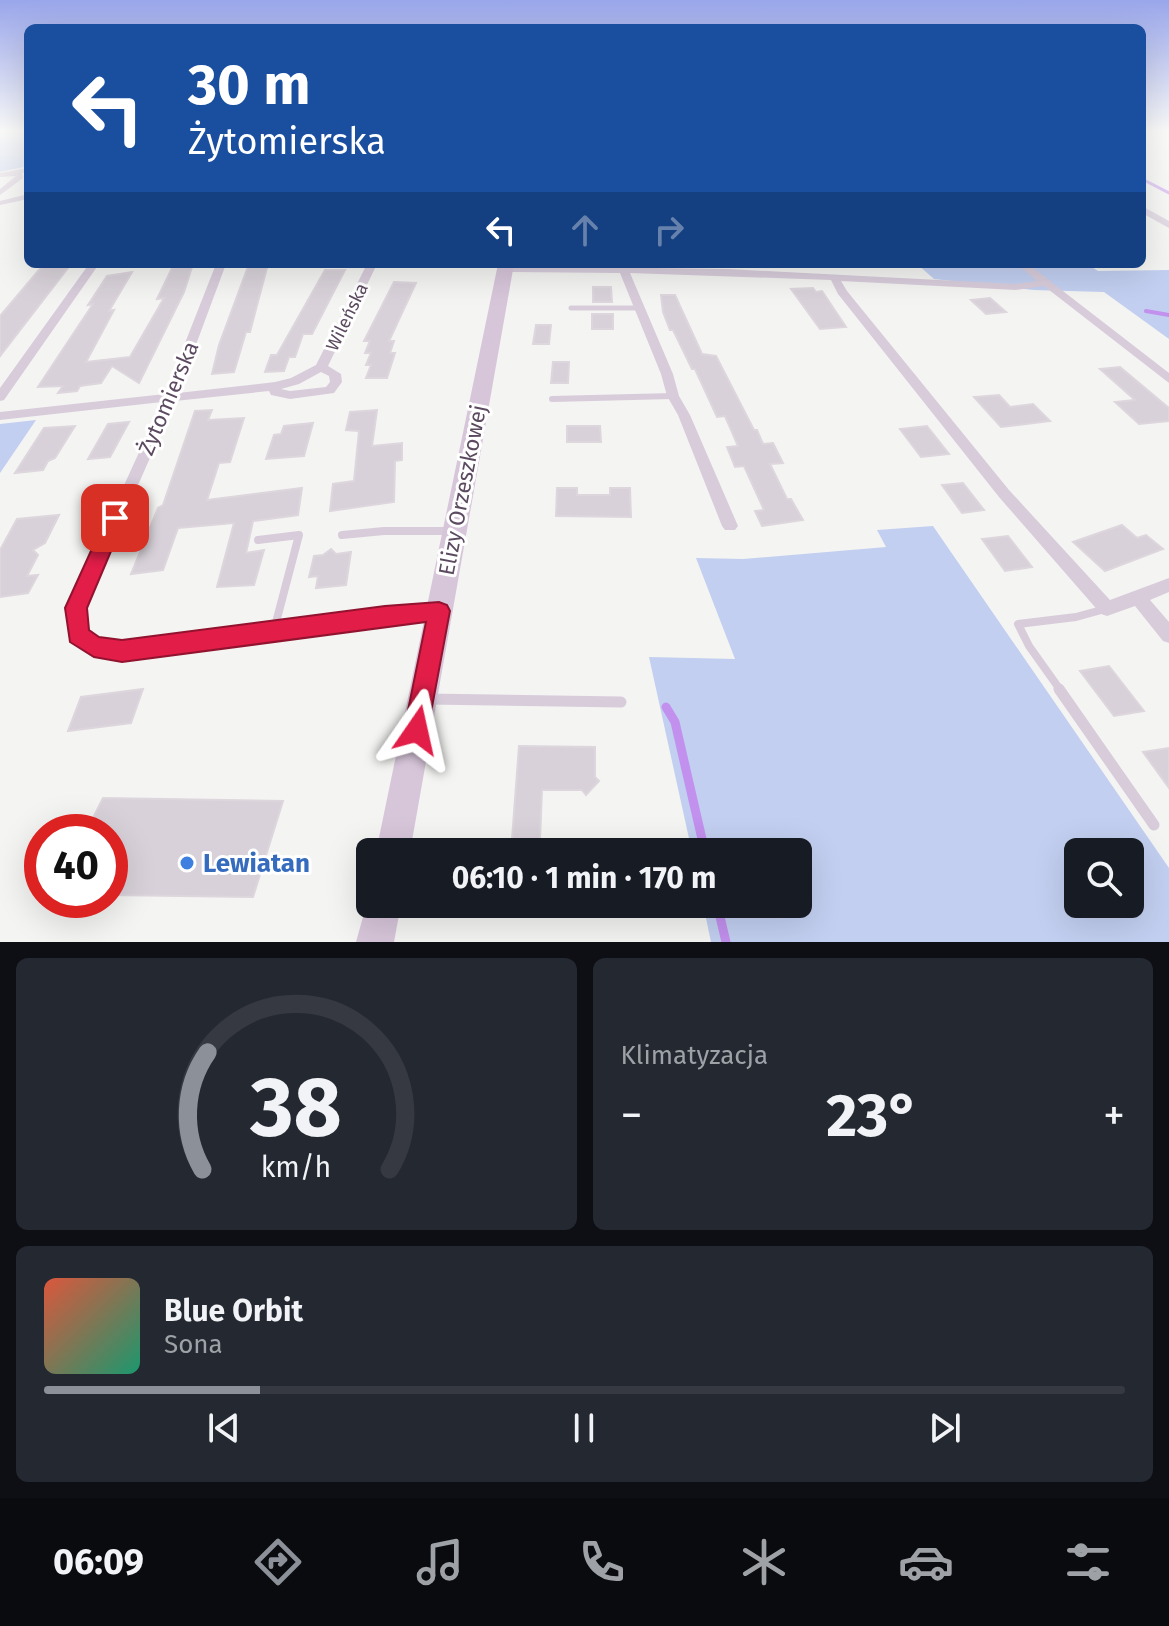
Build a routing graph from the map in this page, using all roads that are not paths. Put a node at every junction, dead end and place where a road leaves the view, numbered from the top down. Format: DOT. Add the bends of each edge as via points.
graph roads {
  1 [pos="19,175"];
  2 [pos="24,197"];
  3 [pos="0,200"];
  4 [pos="1146,211"];
  5 [pos="1169,225"];
  6 [pos="91,268"];
  7 [pos="219,268"];
  8 [pos="370,268"];
  9 [pos="505,268"];
  10 [pos="625,268"];
  11 [pos="646,268"];
  12 [pos="1026,268"];
  13 [pos="834,277"];
  14 [pos="1043,283"];
  15 [pos="571,308"];
  16 [pos="641,308"];
  17 [pos="321,367"];
  18 [pos="1169,379"];
  19 [pos="275,386"];
  20 [pos="673,396"];
  21 [pos="0,397"];
  22 [pos="170,398"];
  23 [pos="552,399"];
  24 [pos="0,416"];
  25 [pos="730,526"];
  26 [pos="454,531"];
  27 [pos="342,535"];
  28 [pos="258,540"];
  29 [pos="1169,585"];
  30 [pos="1138,597"];
  31 [pos="1107,609"];
  32 [pos="439,611"];
  33 [pos="274,630"];
  34 [pos="1169,635"];
  35 [pos="423,699"];
  36 [pos="621,702"];
  37 [pos="1154,825"];
  38 [pos="396,838"];
  39 [pos="380,918"];
  40 [pos="375,942"];
  1 -- 3 [label="street"];
  2 -- 3 [label="street"];
  4 -- 5 [label="street"];
  6 -- 21 [label="street"];
  7 -- 22 [label="street, Żytomierska"];
  8 -- 17 [label="street, Wileńska"];
  9 -- 26 [label="street, Elizy Orzeszkowej"];
  10 -- 16 [label="street"];
  11 -- 13 [label="street, Elizy Orzeszkowej"];
  12 -- 14 [label="street"];
  13 -- 14 [label="street, Elizy Orzeszkowej" via="1016,287"];
  13 -- 31 [label="street" via="986,472"];
  14 -- 18 [label="street"];
  15 -- 16 [label="lane"];
  16 -- 20 [label="street"];
  17 -- 19 [label="street, Wileńska"];
  17 -- 19 [label="street" via="335,374 330,390 290,395 275,392"];
  19 -- 22 [label="street"];
  20 -- 23 [label="lane"];
  20 -- 25 [label="street"];
  22 -- 24 [label="street"];
  22 -- 33 [label="street, Żytomierska" via="76,608 78,635 94,646 122,651"];
  26 -- 27 [label="lane"];
  26 -- 32 [label="street, Elizy Orzeszkowej"];
  28 -- 33 [label="lane" via="299,535"];
  29 -- 30 [label="street"];
  30 -- 31 [label="street"];
  30 -- 34 [label="street"];
  31 -- 37 [label="lane" via="1018,624"];
  32 -- 33 [label="street, Żytomierska"];
  32 -- 35 [label="street, Elizy Orzeszkowej"];
  35 -- 36 [label="lane"];
  35 -- 38 [label="street, Elizy Orzeszkowej"];
  39 -- 40 [label="street"];
}
